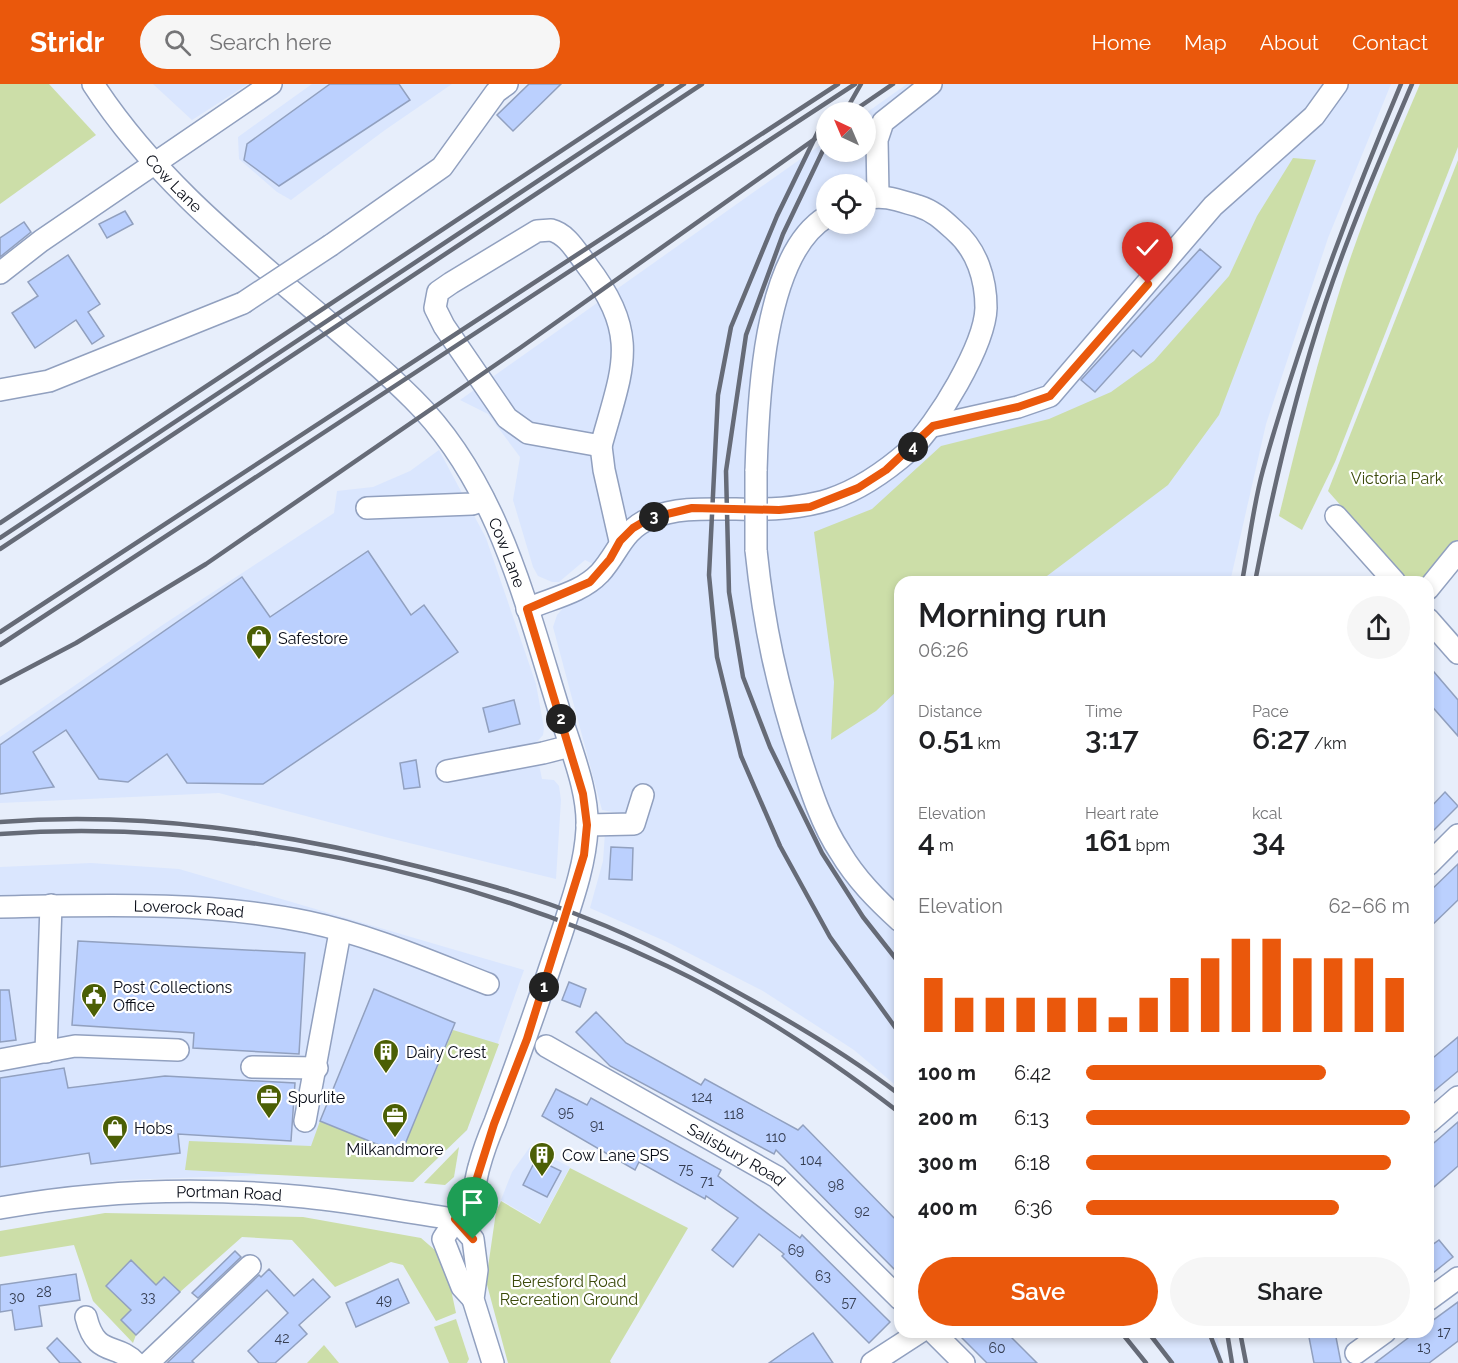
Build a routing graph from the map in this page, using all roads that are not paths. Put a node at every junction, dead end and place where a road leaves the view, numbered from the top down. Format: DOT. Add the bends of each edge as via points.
graph roads {
  1 [pos="93,84"];
  2 [pos="507,84"];
  3 [pos="931,84"];
  4 [pos="1337,84"];
  5 [pos="266,85"];
  6 [pos="153,164"];
  7 [pos="874,174"];
  8 [pos="876,198"];
  9 [pos="816,224"];
  10 [pos="0,273"];
  11 [pos="0,390"];
  12 [pos="933,426"];
  13 [pos="601,446"];
  14 [pos="484,500"];
  15 [pos="367,508"];
  16 [pos="1336,516"];
  17 [pos="620,541"];
  18 [pos="1458,552"];
  19 [pos="1390,576"];
  20 [pos="1434,582"];
  21 [pos="527,609"];
  22 [pos="1434,626"];
  23 [pos="1458,653"];
  24 [pos="570,746"];
  25 [pos="447,771"];
  26 [pos="643,795"];
  27 [pos="587,825"];
  28 [pos="1458,835"];
  29 [pos="1434,859"];
  30 [pos="51,905"];
  31 [pos="0,907"];
  32 [pos="894,916"];
  33 [pos="340,932"];
  34 [pos="488,984"];
  35 [pos="546,1046"];
  36 [pos="178,1050"];
  37 [pos="46,1052"];
  38 [pos="0,1060"];
  39 [pos="252,1067"];
  40 [pos="317,1068"];
  41 [pos="1458,1097"];
  42 [pos="1434,1118"];
  43 [pos="305,1121"];
  44 [pos="0,1208"];
  45 [pos="455,1219"];
  46 [pos="250,1266"];
  47 [pos="1458,1278"];
  48 [pos="894,1293"];
  49 [pos="1434,1296"];
  50 [pos="86,1317"];
  51 [pos="911,1338"];
  52 [pos="939,1338"];
  53 [pos="1374,1338"];
  54 [pos="1356,1349"];
  55 [pos="136,1363"];
  56 [pos="148,1363"];
  57 [pos="493,1363"];
  58 [pos="872,1363"];
  59 [pos="964,1363"];
  1 -- 6 [label="street, Cow Lane"];
  2 -- 11 [label="street, bridge" via="496,92 442,167 243,303 49,381"];
  3 -- 7 [label="street" via="883,122"];
  4 -- 12 [label="street" via="1314,116 1213,206 1050,396"];
  5 -- 6 [label="street"];
  6 -- 10 [label="street"];
  6 -- 14 [label="street, Cow Lane" via="208,219 414,399 459,453"];
  8 -- 12 [label="street" via="931,210 962,237 981,267 986,310 971,358"];
  9 -- 32 [label="street, bridge" via="796,250 783,278 767,333 758,407 756,471 756,550 762,614 776,680 812,795 839,851 872,896"];
  12 -- 17 [label="street" via="886,470 835,498 810,507 779,510 692,508 665,513 633,528"];
  13 -- 13 [label="street" via="528,433 507,418 435,308 438,292 537,231 560,232 596,278 621,324 622,369"];
  13 -- 17 [label="street"];
  14 -- 15 [label="street" via="472,504"];
  14 -- 21 [label="street, Cow Lane" via="499,529"];
  16 -- 19 [label="street"];
  17 -- 21 [label="street" via="590,582"];
  18 -- 20 [label="street"];
  21 -- 24 [label="street, Cow Lane"];
  22 -- 23 [label="street"];
  24 -- 25 [label="street"];
  24 -- 27 [label="street, Cow Lane"];
  26 -- 27 [label="street" via="634,824"];
  27 -- 45 [label="street, Cow Lane" via="573,895 527,1039 470,1200"];
  28 -- 29 [label="street"];
  30 -- 31 [label="street, Loverock Road"];
  30 -- 33 [label="street, Loverock Road" via="129,905 225,912 288,919"];
  30 -- 37 [label="street"];
  33 -- 34 [label="street, Loverock Road" via="366,937"];
  33 -- 40 [label="street"];
  35 -- 48 [label="street, Salisbury Road" via="777,1177"];
  36 -- 37 [label="street" via="75,1046"];
  37 -- 38 [label="street"];
  39 -- 40 [label="street"];
  40 -- 43 [label="street"];
  41 -- 42 [label="street"];
  44 -- 45 [label="street, Portman Road" via="100,1195 216,1192 306,1197"];
  45 -- 57 [label="street, Cow Lane" via="443,1239 462,1287 473,1299"];
  46 -- 56 [label="street"];
  47 -- 49 [label="street"];
  50 -- 55 [label="street" via="90,1334 109,1351 129,1355"];
  51 -- 58 [label="street"];
  52 -- 59 [label="street"];
  53 -- 54 [label="street"];
}
